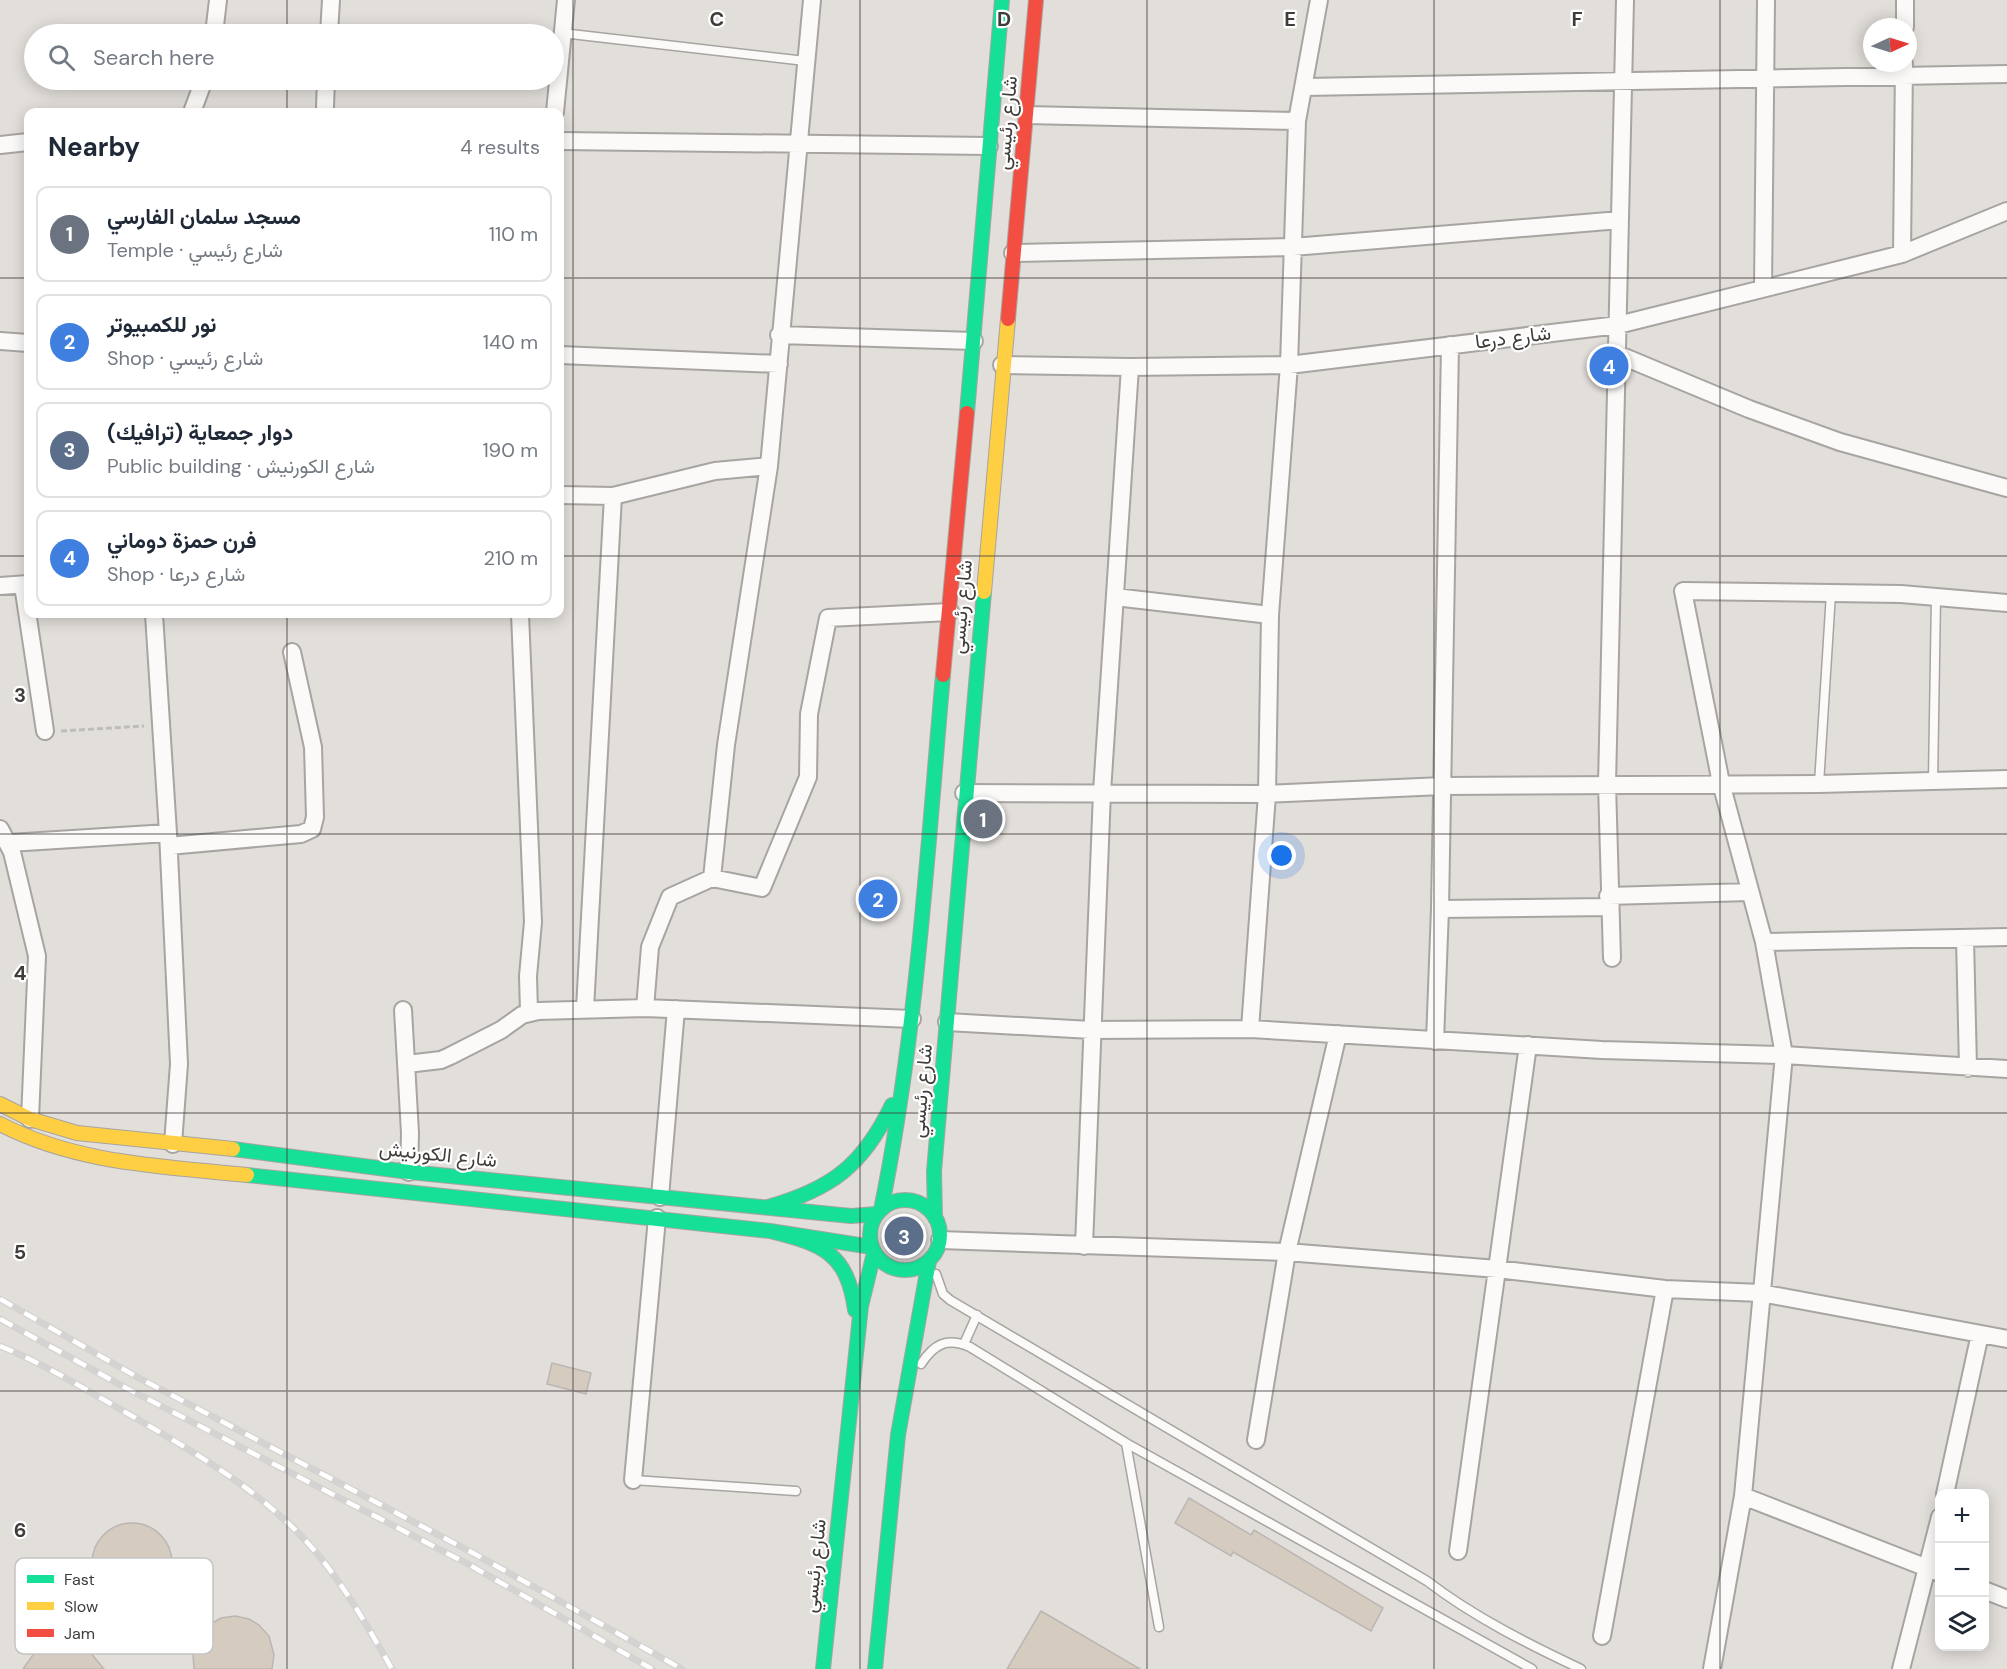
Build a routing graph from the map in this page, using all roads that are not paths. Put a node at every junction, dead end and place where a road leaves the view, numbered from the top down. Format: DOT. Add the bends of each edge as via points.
graph roads {
  1 [pos="218,0"];
  2 [pos="331,0"];
  3 [pos="566,0"];
  4 [pos="812,0"];
  5 [pos="1002,0"];
  6 [pos="1036,0"];
  7 [pos="1319,0"];
  8 [pos="1625,0"];
  9 [pos="1766,0"];
  10 [pos="1905,0"];
  11 [pos="1905,18"];
  12 [pos="215,24"];
  13 [pos="330,24"];
  14 [pos="563,24"];
  15 [pos="564,33"];
  16 [pos="805,61"];
  17 [pos="1917,71"];
  18 [pos="1873,72"];
  19 [pos="1904,72"];
  20 [pos="2007,74"];
  21 [pos="1765,79"];
  22 [pos="1623,83"];
  23 [pos="1305,87"];
  24 [pos="200,90"];
  25 [pos="326,90"];
  26 [pos="556,90"];
  27 [pos="325,107"];
  28 [pos="194,108"];
  29 [pos="555,108"];
  30 [pos="1026,115"];
  31 [pos="1297,121"];
  32 [pos="564,141"];
  33 [pos="1003,141"];
  34 [pos="24,142"];
  35 [pos="798,144"];
  36 [pos="0,145"];
  37 [pos="2007,212"];
  38 [pos="1620,220"];
  39 [pos="1293,247"];
  40 [pos="1013,253"];
  41 [pos="1902,254"];
  42 [pos="1763,288"];
  43 [pos="1618,325"];
  44 [pos="779,335"];
  45 [pos="0,341"];
  46 [pos="974,341"];
  47 [pos="24,343"];
  48 [pos="1450,345"];
  49 [pos="1617,354"];
  50 [pos="564,355"];
  51 [pos="779,364"];
  52 [pos="1290,364"];
  53 [pos="1002,365"];
  54 [pos="1130,367"];
  55 [pos="769,466"];
  56 [pos="2007,488"];
  57 [pos="564,495"];
  58 [pos="613,496"];
  59 [pos="24,584"];
  60 [pos="0,586"];
  61 [pos="1831,593"];
  62 [pos="1115,597"];
  63 [pos="1936,597"];
  64 [pos="2007,603"];
  65 [pos="950,612"];
  66 [pos="1270,615"];
  67 [pos="30,618"];
  68 [pos="154,618"];
  69 [pos="520,618"];
  70 [pos="292,652"];
  71 [pos="45,731"];
  72 [pos="2007,779"];
  73 [pos="1933,781"];
  74 [pos="1721,783"];
  75 [pos="1607,784"];
  76 [pos="1819,784"];
  77 [pos="1442,786"];
  78 [pos="1102,792"];
  79 [pos="964,793"];
  80 [pos="1267,794"];
  81 [pos="5,836"];
  82 [pos="169,840"];
  83 [pos="712,878"];
  84 [pos="1750,892"];
  85 [pos="1608,901"];
  86 [pos="1440,909"];
  87 [pos="2007,937"];
  88 [pos="1965,938"];
  89 [pos="1764,942"];
  90 [pos="1612,958"];
  91 [pos="645,1008"];
  92 [pos="585,1009"];
  93 [pos="676,1009"];
  94 [pos="403,1010"];
  95 [pos="529,1012"];
  96 [pos="912,1019"];
  97 [pos="947,1022"];
  98 [pos="1250,1029"];
  99 [pos="1091,1030"];
  100 [pos="1338,1034"];
  101 [pos="1435,1041"];
  102 [pos="1528,1045"];
  103 [pos="1784,1055"];
  104 [pos="907,1060"];
  105 [pos="407,1064"];
  106 [pos="1968,1068"];
  107 [pos="2007,1069"];
  108 [pos="0,1104"];
  109 [pos="30,1119"];
  110 [pos="0,1124"];
  111 [pos="173,1144"];
  112 [pos="269,1153"];
  113 [pos="409,1172"];
  114 [pos="267,1177"];
  115 [pos="660,1197"];
  116 [pos="768,1206"];
  117 [pos="879,1212"];
  118 [pos="657,1218"];
  119 [pos="935,1218"];
  120 [pos="770,1231"];
  121 [pos="940,1240"];
  122 [pos="1084,1246"];
  123 [pos="873,1250"];
  124 [pos="1287,1252"];
  125 [pos="931,1259"];
  126 [pos="1497,1269"];
  127 [pos="1665,1289"];
  128 [pos="1761,1293"];
  129 [pos="978,1316"];
  130 [pos="1980,1334"];
  131 [pos="2007,1339"];
  132 [pos="964,1344"];
  133 [pos="855,1365"];
  134 [pos="904,1399"];
  135 [pos="1256,1440"];
  136 [pos="1126,1443"];
  137 [pos="633,1480"];
  138 [pos="1946,1489"];
  139 [pos="796,1491"];
  140 [pos="1743,1496"];
  141 [pos="1937,1543"];
  142 [pos="1458,1551"];
  143 [pos="1934,1571"];
  144 [pos="1989,1592"];
  145 [pos="2007,1599"];
  146 [pos="1159,1627"];
  147 [pos="1602,1635"];
  148 [pos="823,1669"];
  149 [pos="875,1669"];
  150 [pos="1532,1669"];
  151 [pos="1581,1669"];
  152 [pos="1712,1669"];
  153 [pos="1901,1669"];
  1 -- 12 [label="street"];
  2 -- 13 [label="street"];
  3 -- 14 [label="street"];
  4 -- 16 [label="street"];
  5 -- 33 [label="main road, شارع رئيسي"];
  6 -- 30 [label="main road, شارع رئيسي"];
  7 -- 23 [label="street"];
  8 -- 22 [label="street"];
  9 -- 21 [label="street"];
  10 -- 11 [label="street"];
  15 -- 16 [label="lane"];
  16 -- 35 [label="street"];
  17 -- 20 [label="street"];
  18 -- 21 [label="street"];
  19 -- 41 [label="street"];
  21 -- 22 [label="street"];
  21 -- 42 [label="street"];
  22 -- 23 [label="street"];
  22 -- 38 [label="street"];
  23 -- 31 [label="street"];
  24 -- 28 [label="street"];
  25 -- 27 [label="street"];
  26 -- 29 [label="street"];
  30 -- 31 [label="street"];
  30 -- 33 [label="main road, شارع رئيسي"];
  31 -- 39 [label="street"];
  32 -- 35 [label="street"];
  33 -- 35 [label="street"];
  33 -- 40 [label="main road, شارع رئيسي"];
  33 -- 46 [label="main road, شارع رئيسي"];
  34 -- 36 [label="street"];
  35 -- 44 [label="street"];
  37 -- 41 [label="street, شارع درعا"];
  38 -- 39 [label="street"];
  38 -- 43 [label="street"];
  39 -- 40 [label="street"];
  39 -- 52 [label="street"];
  40 -- 53 [label="main road, شارع رئيسي"];
  41 -- 42 [label="street, شارع درعا"];
  42 -- 43 [label="street, شارع درعا"];
  43 -- 48 [label="street, شارع درعا"];
  43 -- 49 [label="street"];
  44 -- 46 [label="street"];
  44 -- 51 [label="street"];
  45 -- 47 [label="street"];
  46 -- 65 [label="main road, شارع رئيسي"];
  48 -- 52 [label="street, شارع درعا"];
  48 -- 77 [label="street"];
  49 -- 56 [label="street" via="1840,442"];
  49 -- 75 [label="street"];
  50 -- 51 [label="street"];
  51 -- 55 [label="street"];
  52 -- 54 [label="street, شارع درعا"];
  52 -- 66 [label="street"];
  53 -- 54 [label="street, شارع درعا"];
  53 -- 79 [label="main road, شارع رئيسي"];
  54 -- 62 [label="street"];
  55 -- 58 [label="street" via="715,471"];
  55 -- 83 [label="street" via="726,745"];
  57 -- 58 [label="street"];
  58 -- 92 [label="street"];
  59 -- 60 [label="street"];
  61 -- 63 [label="street"];
  61 -- 74 [label="street" via="1683,591"];
  61 -- 76 [label="lane"];
  62 -- 66 [label="street"];
  62 -- 78 [label="street"];
  63 -- 64 [label="street"];
  63 -- 73 [label="lane"];
  65 -- 83 [label="street" via="828,618 809,714 808,777 762,888"];
  65 -- 96 [label="main road, شارع رئيسي"];
  66 -- 80 [label="street"];
  67 -- 71 [label="street"];
  68 -- 82 [label="street"];
  69 -- 95 [label="street" via="533,922"];
  70 -- 82 [label="street" via="314,747 312,829 301,834"];
  72 -- 73 [label="street"];
  73 -- 76 [label="street"];
  74 -- 75 [label="street"];
  74 -- 76 [label="street"];
  74 -- 84 [label="street"];
  75 -- 77 [label="street"];
  75 -- 85 [label="street"];
  77 -- 80 [label="street"];
  77 -- 86 [label="street"];
  78 -- 79 [label="street"];
  78 -- 80 [label="street"];
  78 -- 99 [label="street"];
  79 -- 97 [label="main road, شارع رئيسي"];
  80 -- 98 [label="street"];
  81 -- 82 [label="street"];
  81 -- 109 [label="street" via="37,956"];
  82 -- 111 [label="street" via="179,1064"];
  83 -- 91 [label="street" via="670,897 650,947"];
  84 -- 85 [label="street"];
  84 -- 89 [label="street"];
  85 -- 86 [label="street"];
  85 -- 90 [label="street"];
  86 -- 101 [label="street"];
  87 -- 88 [label="street"];
  88 -- 89 [label="street"];
  88 -- 106 [label="street"];
  89 -- 103 [label="street"];
  91 -- 92 [label="street"];
  91 -- 93 [label="street"];
  92 -- 95 [label="street"];
  93 -- 96 [label="street"];
  93 -- 115 [label="street"];
  94 -- 105 [label="street"];
  95 -- 105 [label="street" via="441,1060"];
  96 -- 104 [label="main road, شارع رئيسي"];
  97 -- 99 [label="street"];
  97 -- 119 [label="main road, شارع رئيسي" via="934,1171"];
  98 -- 99 [label="street"];
  98 -- 100 [label="street"];
  99 -- 122 [label="street"];
  100 -- 101 [label="street"];
  100 -- 124 [label="street"];
  101 -- 102 [label="street"];
  102 -- 103 [label="street"];
  102 -- 126 [label="street"];
  103 -- 106 [label="street"];
  103 -- 128 [label="street"];
  104 -- 116 [label="main road" via="882,1130 856,1164 825,1188"];
  104 -- 117 [label="main road, شارع رئيسي" via="898,1126"];
  105 -- 113 [label="street"];
  106 -- 107 [label="street"];
  108 -- 109 [label="main road, شارع الكورنيش"];
  109 -- 111 [label="main road, شارع الكورنيش" via="77,1134"];
  110 -- 114 [label="main road, شارع الكورنيش" via="75,1155"];
  111 -- 112 [label="main road, شارع الكورنيش"];
  112 -- 113 [label="main road, شارع الكورنيش"];
  112 -- 114 [label="main road"];
  113 -- 115 [label="main road, شارع الكورنيش"];
  114 -- 118 [label="main road, شارع الكورنيش"];
  115 -- 116 [label="main road, شارع الكورنيش"];
  116 -- 117 [label="main road, شارع الكورنيش" via="851,1216"];
  117 -- 119 [label="main road" via="896,1201 913,1201 924,1205"];
  117 -- 123 [label="main road" via="870,1230"];
  118 -- 120 [label="main road, شارع الكورنيش"];
  118 -- 137 [label="street"];
  119 -- 121 [label="main road"];
  120 -- 123 [label="main road, شارع الكورنيش"];
  120 -- 133 [label="main road" via="824,1247 847,1270 854,1300"];
  121 -- 122 [label="street"];
  121 -- 125 [label="main road"];
  122 -- 124 [label="street"];
  123 -- 125 [label="main road" via="886,1265 897,1270 914,1269"];
  123 -- 133 [label="main road, شارع رئيسي" via="861,1306"];
  124 -- 126 [label="street"];
  124 -- 135 [label="street"];
  125 -- 129 [label="lane" via="944,1293"];
  125 -- 134 [label="main road"];
  126 -- 127 [label="street"];
  126 -- 142 [label="street"];
  127 -- 128 [label="street"];
  127 -- 147 [label="street"];
  128 -- 130 [label="street"];
  128 -- 140 [label="street"];
  129 -- 132 [label="lane"];
  129 -- 151 [label="lane" via="1452,1599 1534,1647"];
  130 -- 131 [label="street"];
  130 -- 138 [label="street"];
  132 -- 134 [label="lane" via="944,1342 935,1346 920,1365"];
  132 -- 136 [label="lane"];
  133 -- 148 [label="main road, شارع رئيسي"];
  134 -- 149 [label="main road"];
  136 -- 146 [label="lane"];
  136 -- 150 [label="lane"];
  137 -- 139 [label="lane"];
  140 -- 143 [label="street"];
  140 -- 152 [label="street"];
  141 -- 143 [label="street"];
  143 -- 153 [label="street"];
  144 -- 145 [label="street"];
}
